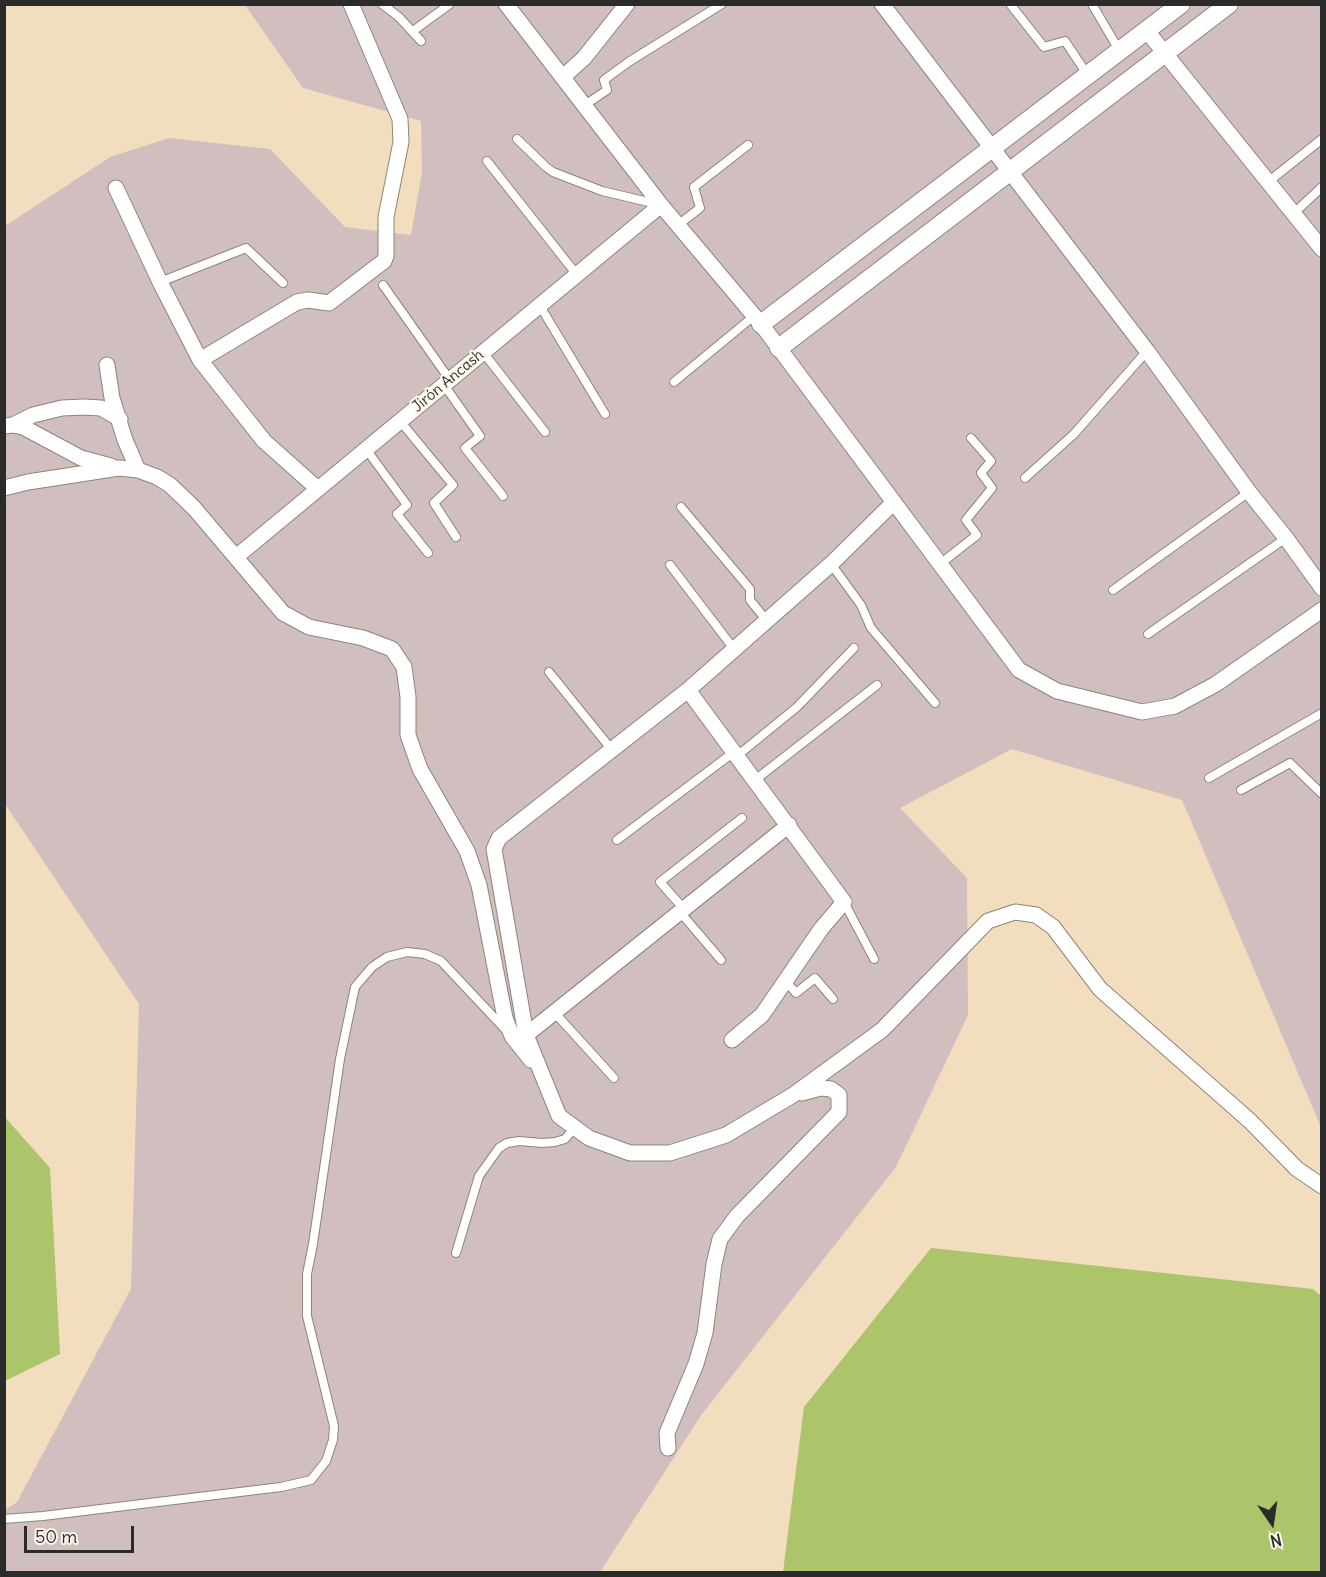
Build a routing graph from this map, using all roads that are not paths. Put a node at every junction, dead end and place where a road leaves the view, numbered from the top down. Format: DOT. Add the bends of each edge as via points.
graph roads {
  1 [pos="351,4"];
  2 [pos="382,4"];
  3 [pos="450,4"];
  4 [pos="506,4"];
  5 [pos="627,4"];
  6 [pos="722,4"];
  7 [pos="882,4"];
  8 [pos="1010,4"];
  9 [pos="1092,4"];
  10 [pos="1181,4"];
  11 [pos="1229,4"];
  12 [pos="413,31"];
  13 [pos="1147,31"];
  14 [pos="421,41"];
  15 [pos="1120,51"];
  16 [pos="1165,53"];
  17 [pos="1089,75"];
  18 [pos="563,77"];
  19 [pos="585,105"];
  20 [pos="517,139"];
  21 [pos="1322,139"];
  22 [pos="748,145"];
  23 [pos="994,148"];
  24 [pos="487,161"];
  25 [pos="1011,171"];
  26 [pos="1268,182"];
  27 [pos="1322,187"];
  28 [pos="116,188"];
  29 [pos="661,205"];
  30 [pos="1293,214"];
  31 [pos="678,225"];
  32 [pos="1322,249"];
  33 [pos="577,275"];
  34 [pos="160,282"];
  35 [pos="283,283"];
  36 [pos="383,285"];
  37 [pos="540,306"];
  38 [pos="758,320"];
  39 [pos="779,348"];
  40 [pos="1147,351"];
  41 [pos="483,352"];
  42 [pos="200,360"];
  43 [pos="107,365"];
  44 [pos="447,382"];
  45 [pos="674,382"];
  46 [pos="605,414"];
  47 [pos="120,419"];
  48 [pos="400,421"];
  49 [pos="9,425"];
  50 [pos="545,432"];
  51 [pos="971,438"];
  52 [pos="366,449"];
  53 [pos="120,468"];
  54 [pos="138,470"];
  55 [pos="1025,478"];
  56 [pos="4,488"];
  57 [pos="318,489"];
  58 [pos="1249,492"];
  59 [pos="503,496"];
  60 [pos="894,502"];
  61 [pos="681,507"];
  62 [pos="456,537"];
  63 [pos="1286,538"];
  64 [pos="428,553"];
  65 [pos="236,557"];
  66 [pos="831,564"];
  67 [pos="940,564"];
  68 [pos="670,565"];
  69 [pos="1322,588"];
  70 [pos="1113,590"];
  71 [pos="1322,610"];
  72 [pos="767,621"];
  73 [pos="1148,634"];
  74 [pos="854,648"];
  75 [pos="734,649"];
  76 [pos="549,672"];
  77 [pos="877,685"];
  78 [pos="688,690"];
  79 [pos="935,703"];
  80 [pos="1322,713"];
  81 [pos="612,751"];
  82 [pos="736,754"];
  83 [pos="1209,778"];
  84 [pos="755,780"];
  85 [pos="1241,790"];
  86 [pos="1322,794"];
  87 [pos="742,818"];
  88 [pos="789,825"];
  89 [pos="617,840"];
  90 [pos="844,902"];
  91 [pos="682,911"];
  92 [pos="874,958"];
  93 [pos="721,960"];
  94 [pos="785,980"];
  95 [pos="833,999"];
  96 [pos="554,1012"];
  97 [pos="519,1036"];
  98 [pos="732,1040"];
  99 [pos="614,1077"];
  100 [pos="793,1095"];
  101 [pos="574,1127"];
  102 [pos="1322,1186"];
  103 [pos="456,1253"];
  104 [pos="668,1448"];
  105 [pos="4,1519"];
  1 -- 42 [label="street" via="400,118 401,142 386,217 387,256 329,303 297,302"];
  2 -- 12 [label="lane"];
  3 -- 12 [label="lane"];
  4 -- 18 [label="street"];
  5 -- 18 [label="street" via="584,58"];
  6 -- 19 [label="lane" via="604,80 607,90"];
  7 -- 23 [label="street"];
  8 -- 17 [label="lane" via="1044,47 1065,41"];
  9 -- 15 [label="lane"];
  10 -- 13 [label="street"];
  11 -- 16 [label="street"];
  12 -- 14 [label="lane"];
  13 -- 15 [label="street"];
  13 -- 16 [label="street"];
  15 -- 17 [label="street"];
  16 -- 25 [label="street"];
  16 -- 26 [label="street"];
  17 -- 23 [label="street"];
  18 -- 19 [label="street"];
  19 -- 29 [label="street"];
  20 -- 29 [label="lane" via="553,172 602,191"];
  21 -- 26 [label="lane"];
  22 -- 31 [label="lane" via="694,187 700,208"];
  23 -- 25 [label="street"];
  23 -- 38 [label="street"];
  24 -- 33 [label="lane"];
  25 -- 39 [label="street"];
  25 -- 40 [label="street"];
  26 -- 30 [label="street"];
  27 -- 30 [label="lane"];
  28 -- 34 [label="street"];
  29 -- 31 [label="street"];
  29 -- 33 [label="street, Jirón Ancash"];
  30 -- 32 [label="street"];
  31 -- 38 [label="street"];
  33 -- 37 [label="street, Jirón Ancash"];
  34 -- 35 [label="lane" via="246,248"];
  34 -- 42 [label="street"];
  36 -- 44 [label="lane"];
  37 -- 41 [label="street, Jirón Ancash"];
  37 -- 46 [label="lane"];
  38 -- 39 [label="street"];
  38 -- 45 [label="lane"];
  39 -- 60 [label="street"];
  40 -- 55 [label="lane" via="1087,420"];
  40 -- 58 [label="street"];
  41 -- 44 [label="street, Jirón Ancash"];
  41 -- 50 [label="lane"];
  42 -- 57 [label="street" via="264,441"];
  43 -- 47 [label="street"];
  44 -- 48 [label="street, Jirón Ancash"];
  44 -- 59 [label="lane" via="480,436 465,448"];
  47 -- 49 [label="street" via="101,408 62,408"];
  47 -- 54 [label="street"];
  48 -- 52 [label="street, Jirón Ancash"];
  48 -- 62 [label="lane" via="453,485 434,503"];
  49 -- 53 [label="street" via="37,434 81,458"];
  51 -- 67 [label="lane" via="991,461 981,473 992,488 966,520 976,535"];
  52 -- 57 [label="street, Jirón Ancash"];
  52 -- 64 [label="lane" via="407,505 397,514"];
  53 -- 54 [label="street"];
  53 -- 56 [label="street"];
  54 -- 65 [label="street" via="170,485"];
  57 -- 65 [label="street, Jirón Ancash"];
  58 -- 63 [label="street"];
  58 -- 70 [label="lane"];
  60 -- 66 [label="street"];
  60 -- 67 [label="street"];
  61 -- 72 [label="lane" via="750,589 750,600"];
  63 -- 69 [label="street"];
  63 -- 73 [label="lane"];
  65 -- 97 [label="street" via="283,613 309,627 363,638 392,650 404,667 408,735 420,769 466,851 479,885 505,1017"];
  66 -- 72 [label="street"];
  66 -- 79 [label="lane" via="861,605 871,628"];
  67 -- 71 [label="street" via="1019,670 1057,691 1142,711 1175,706 1216,684"];
  68 -- 75 [label="lane"];
  72 -- 75 [label="street"];
  74 -- 82 [label="lane" via="797,707"];
  75 -- 78 [label="street"];
  76 -- 81 [label="lane"];
  77 -- 84 [label="lane"];
  78 -- 81 [label="street"];
  78 -- 82 [label="street"];
  80 -- 83 [label="lane"];
  81 -- 97 [label="street" via="499,838 494,849"];
  82 -- 84 [label="street"];
  82 -- 89 [label="lane"];
  84 -- 88 [label="street"];
  85 -- 86 [label="lane" via="1290,763"];
  87 -- 91 [label="lane" via="660,882"];
  88 -- 90 [label="street"];
  88 -- 91 [label="street"];
  90 -- 92 [label="lane"];
  90 -- 94 [label="street"];
  91 -- 93 [label="lane"];
  91 -- 96 [label="street"];
  94 -- 95 [label="lane" via="796,993 815,978"];
  94 -- 98 [label="street" via="762,1015"];
  96 -- 97 [label="street"];
  96 -- 99 [label="lane"];
  97 -- 101 [label="street" via="542,1074 559,1116"];
  97 -- 105 [label="lane" via="441,961 425,954 407,952 387,957 355,987 307,1274 307,1316 334,1426 326,1461 311,1480 280,1487"];
  100 -- 101 [label="street" via="726,1135 670,1153 630,1153 589,1138"];
  100 -- 102 [label="street" via="882,1030 988,921 1015,912 1036,915 1053,927 1100,989 1250,1121 1297,1169"];
  100 -- 104 [label="street" via="831,1089 839,1095 839,1112 737,1216 720,1239 705,1334 667,1433"];
  101 -- 103 [label="lane" via="565,1139 555,1142 519,1141 499,1148 479,1176"];
}
